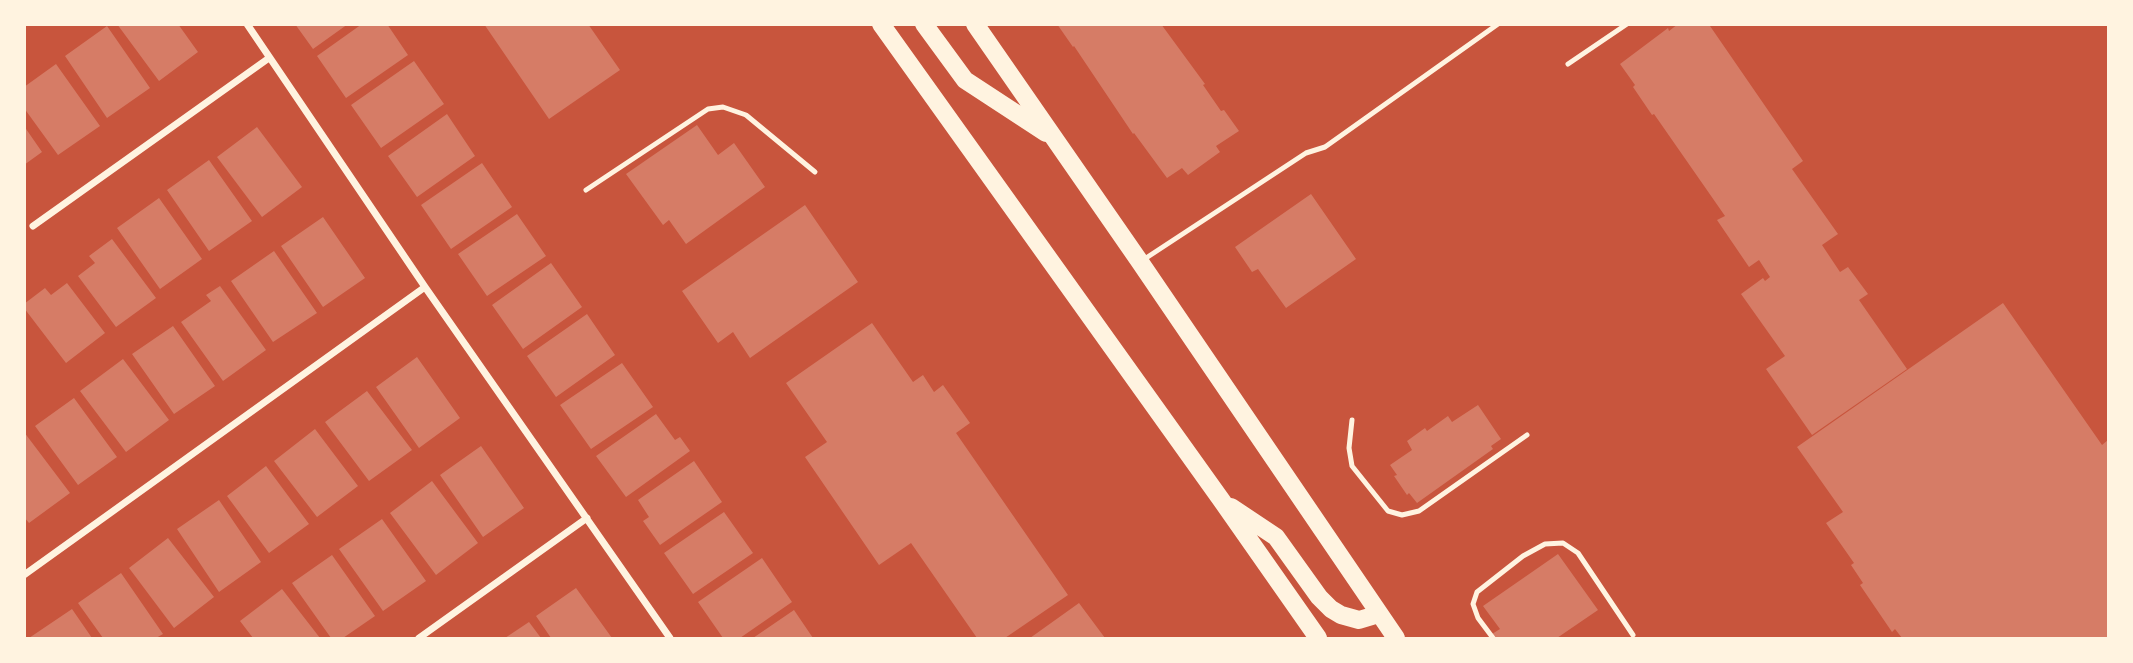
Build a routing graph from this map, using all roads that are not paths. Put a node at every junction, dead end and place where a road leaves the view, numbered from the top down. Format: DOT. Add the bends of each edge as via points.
graph roads {
  1 [pos="247,24"];
  2 [pos="881,24"];
  3 [pos="925,24"];
  4 [pos="975,24"];
  5 [pos="1498,24"];
  6 [pos="1626,24"];
  7 [pos="269,58"];
  8 [pos="1568,64"];
  9 [pos="1055,139"];
  10 [pos="815,172"];
  11 [pos="586,190"];
  12 [pos="33,226"];
  13 [pos="1140,262"];
  14 [pos="425,288"];
  15 [pos="1352,420"];
  16 [pos="1527,435"];
  17 [pos="1222,501"];
  18 [pos="587,518"];
  19 [pos="24,575"];
  20 [pos="1379,614"];
  21 [pos="1633,635"];
  22 [pos="419,639"];
  23 [pos="670,639"];
  24 [pos="1318,639"];
  25 [pos="1396,639"];
  26 [pos="1493,639"];
  1 -- 7 [label="street"];
  2 -- 17 [label="main road"];
  3 -- 9 [label="main road" via="965,80"];
  4 -- 9 [label="main road"];
  5 -- 13 [label="lane" via="1325,147 1306,153"];
  6 -- 8 [label="lane"];
  7 -- 12 [label="street"];
  7 -- 14 [label="street"];
  9 -- 13 [label="main road"];
  10 -- 11 [label="lane" via="746,115 723,107 708,109"];
  13 -- 20 [label="main road"];
  14 -- 18 [label="street"];
  14 -- 19 [label="street"];
  15 -- 16 [label="lane" via="1352,466 1388,511 1402,515 1419,511"];
  17 -- 20 [label="main road" via="1276,537 1331,609 1359,620"];
  17 -- 24 [label="main road"];
  18 -- 22 [label="street"];
  18 -- 23 [label="street"];
  20 -- 25 [label="main road"];
  21 -- 26 [label="lane" via="1578,553 1563,542 1545,544 1523,556 1477,592 1473,604"];
}
